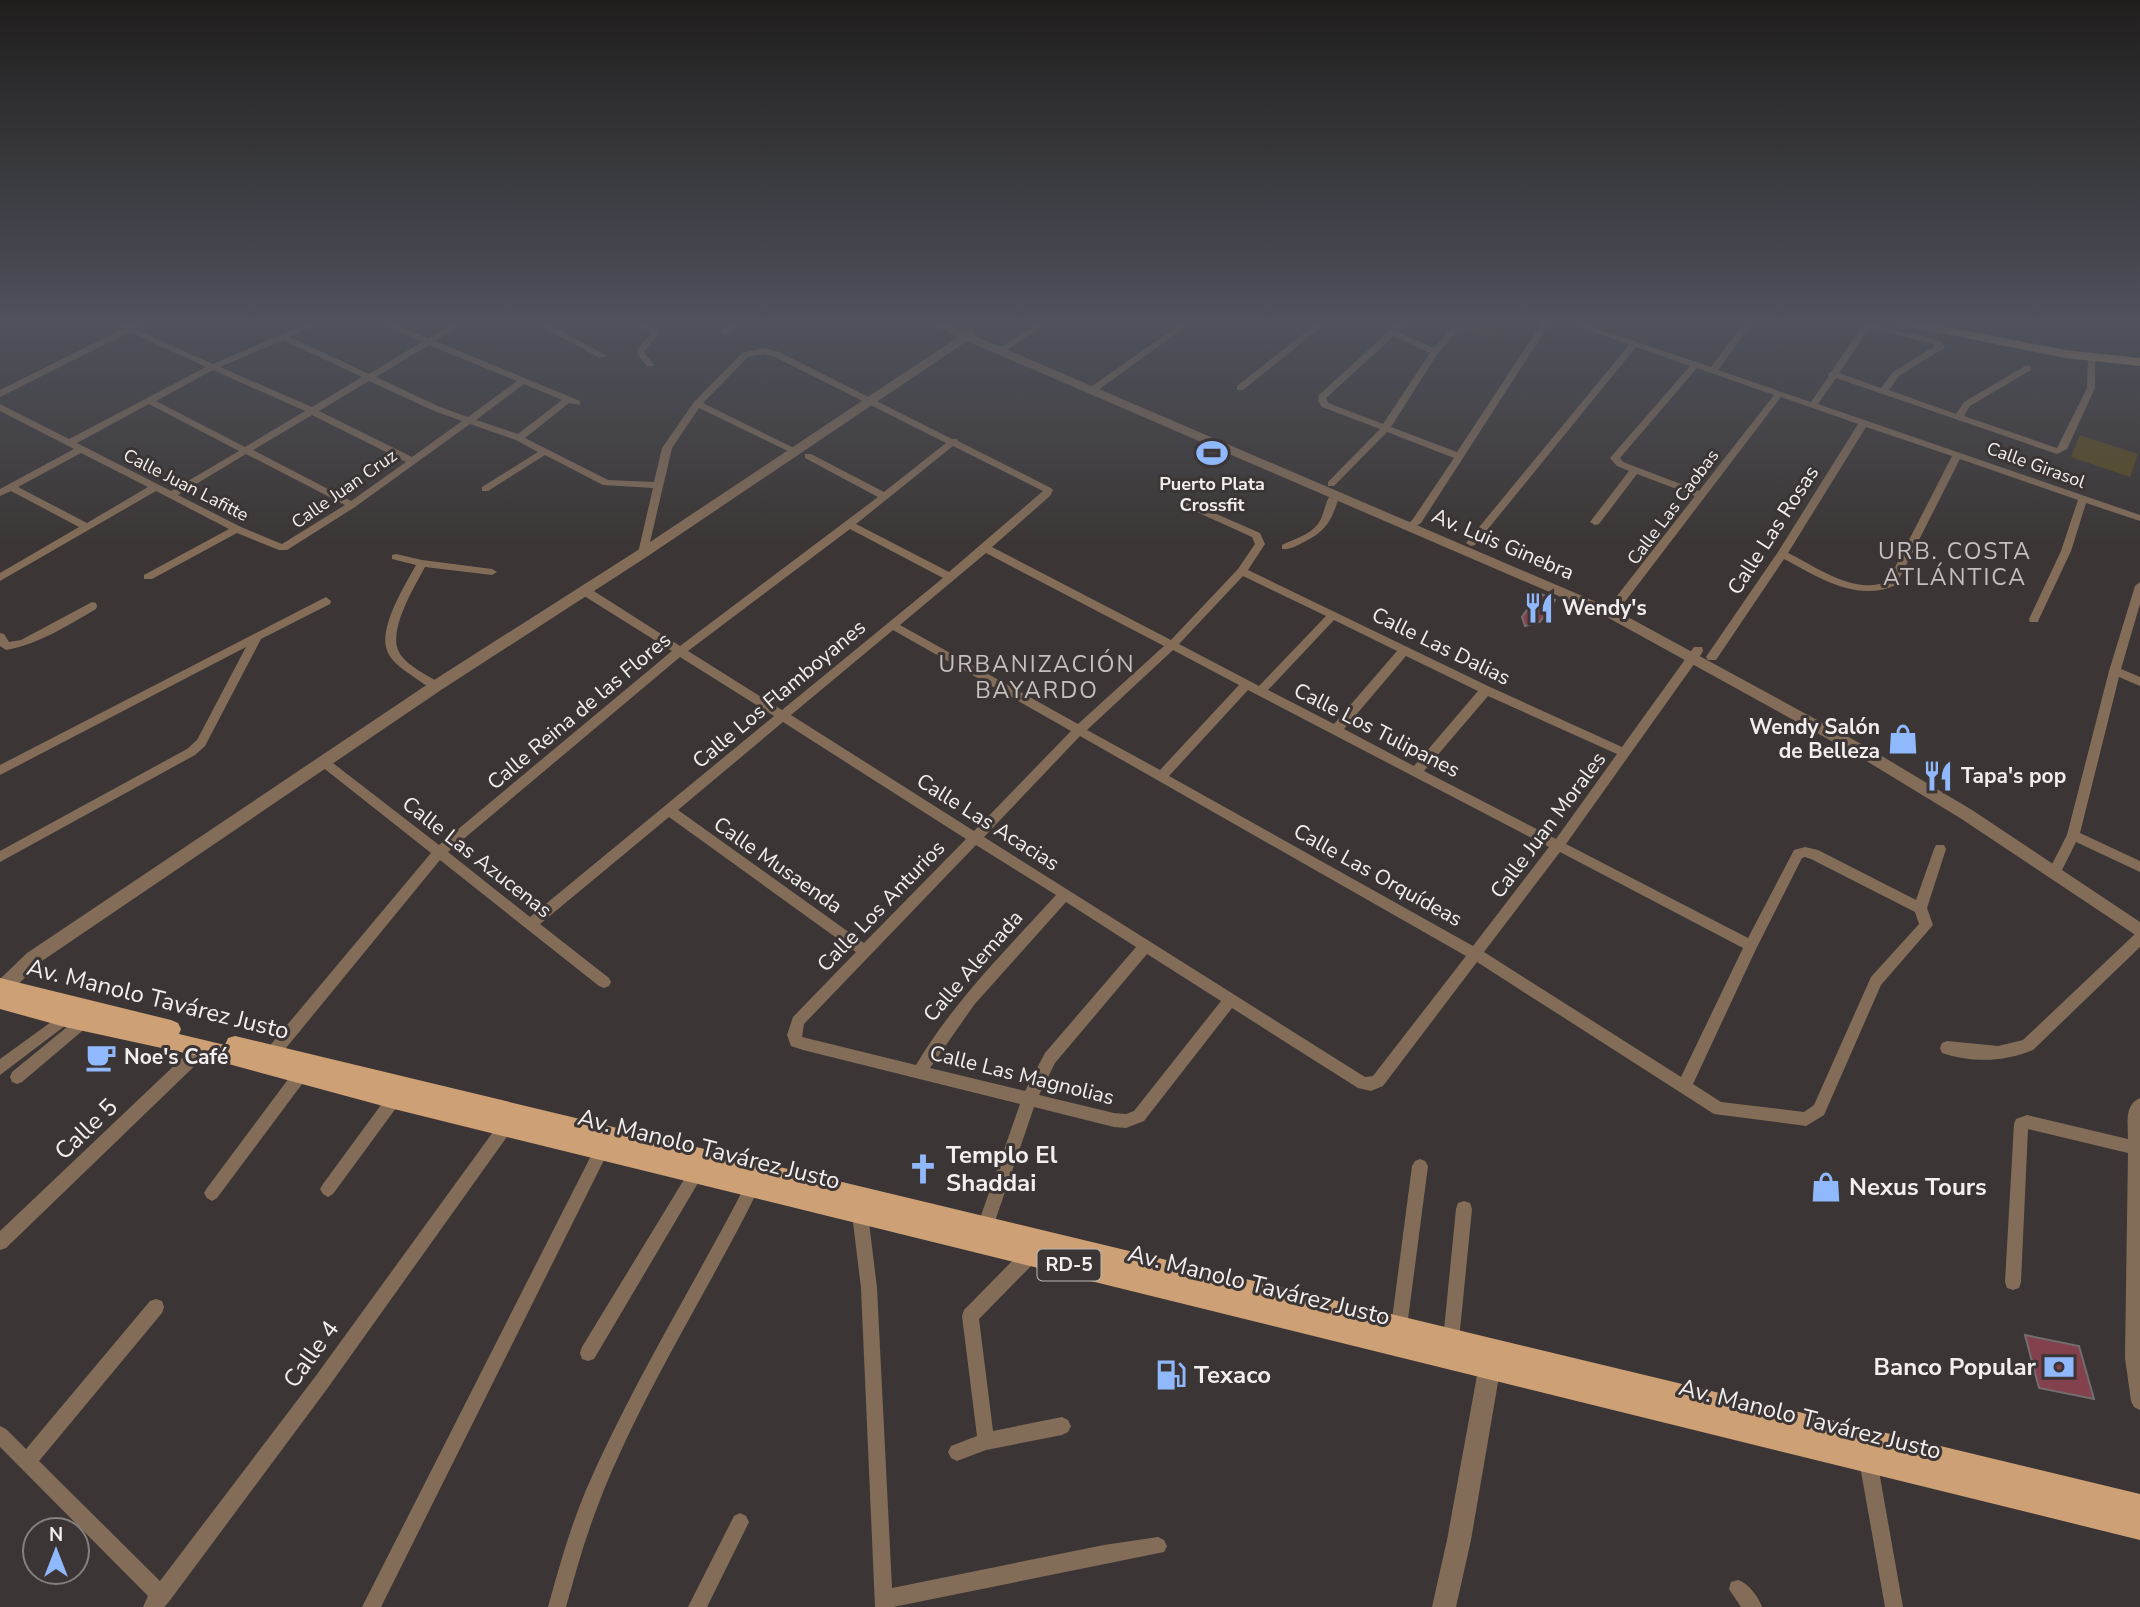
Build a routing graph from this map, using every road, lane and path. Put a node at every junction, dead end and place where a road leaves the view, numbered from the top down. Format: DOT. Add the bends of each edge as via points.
graph roads {
  1 [pos="160,395"];
  2 [pos="276,395"];
  3 [pos="339,395"];
  4 [pos="409,395"];
  5 [pos="504,395"];
  6 [pos="558,395"];
  7 [pos="706,395"];
  8 [pos="856,395"];
  9 [pos="877,395"];
  10 [pos="1110,395"];
  11 [pos="1324,395"];
  12 [pos="1408,395"];
  13 [pos="1498,395"];
  14 [pos="1592,395"];
  15 [pos="1669,395"];
  16 [pos="1778,395"];
  17 [pos="1786,395"];
  18 [pos="1819,395"];
  19 [pos="1891,395"];
  20 [pos="1983,395"];
  21 [pos="2088,395"];
  22 [pos="149,401"];
  23 [pos="868,401"];
  24 [pos="697,404"];
  25 [pos="1814,404"];
  26 [pos="0,407"];
  27 [pos="312,411"];
  28 [pos="1958,418"];
  29 [pos="469,420"];
  30 [pos="1864,422"];
  31 [pos="1384,429"];
  32 [pos="519,438"];
  33 [pos="954,442"];
  34 [pos="69,443"];
  35 [pos="81,449"];
  36 [pos="245,450"];
  37 [pos="793,450"];
  38 [pos="546,451"];
  39 [pos="1958,454"];
  40 [pos="808,456"];
  41 [pos="1458,456"];
  42 [pos="412,461"];
  43 [pos="1635,470"];
  44 [pos="657,485"];
  45 [pos="11,487"];
  46 [pos="156,487"];
  47 [pos="485,489"];
  48 [pos="1333,489"];
  49 [pos="0,493"];
  50 [pos="171,495"];
  51 [pos="1702,495"];
  52 [pos="883,496"];
  53 [pos="2083,498"];
  54 [pos="1182,502"];
  55 [pos="352,505"];
  56 [pos="2140,518"];
  57 [pos="1595,522"];
  58 [pos="1413,524"];
  59 [pos="849,525"];
  60 [pos="86,527"];
  61 [pos="237,529"];
  62 [pos="1471,543"];
  63 [pos="1286,547"];
  64 [pos="283,548"];
  65 [pos="985,548"];
  66 [pos="643,553"];
  67 [pos="1782,554"];
  68 [pos="396,557"];
  69 [pos="422,564"];
  70 [pos="1242,571"];
  71 [pos="492,572"];
  72 [pos="149,577"];
  73 [pos="950,577"];
  74 [pos="0,578"];
  75 [pos="2140,586"];
  76 [pos="585,590"];
  77 [pos="326,601"];
  78 [pos="92,606"];
  79 [pos="1613,610"];
  80 [pos="1333,615"];
  81 [pos="2034,618"];
  82 [pos="892,625"];
  83 [pos="257,637"];
  84 [pos="1172,645"];
  85 [pos="2,646"];
  86 [pos="1405,650"];
  87 [pos="680,651"];
  88 [pos="1695,654"];
  89 [pos="1712,657"];
  90 [pos="2115,671"];
  91 [pos="2140,682"];
  92 [pos="1247,684"];
  93 [pos="436,686"];
  94 [pos="1486,690"];
  95 [pos="1261,691"];
  96 [pos="783,716"];
  97 [pos="1079,730"];
  98 [pos="1336,730"];
  99 [pos="1625,753"];
  100 [pos="325,763"];
  101 [pos="0,770"];
  102 [pos="1416,772"];
  103 [pos="1161,776"];
  104 [pos="669,810"];
  105 [pos="2073,835"];
  106 [pos="975,837"];
  107 [pos="1558,845"];
  108 [pos="1940,849"];
  109 [pos="439,852"];
  110 [pos="0,857"];
  111 [pos="2058,867"];
  112 [pos="2140,867"];
  113 [pos="1065,894"];
  114 [pos="1920,908"];
  115 [pos="2140,918"];
  116 [pos="531,925"];
  117 [pos="2140,931"];
  118 [pos="2140,938"];
  119 [pos="1146,945"];
  120 [pos="1751,946"];
  121 [pos="865,951"];
  122 [pos="1475,954"];
  123 [pos="604,982"];
  124 [pos="1,991"];
  125 [pos="1231,999"];
  126 [pos="74,1020"];
  127 [pos="794,1035"];
  128 [pos="203,1048"];
  129 [pos="1947,1048"];
  130 [pos="272,1054"];
  131 [pos="0,1069"];
  132 [pos="919,1071"];
  133 [pos="300,1075"];
  134 [pos="17,1077"];
  135 [pos="1371,1084"];
  136 [pos="1684,1087"];
  137 [pos="394,1099"];
  138 [pos="1029,1099"];
  139 [pos="2140,1105"];
  140 [pos="506,1126"];
  141 [pos="2137,1148"];
  142 [pos="602,1149"];
  143 [pos="1420,1166"];
  144 [pos="696,1173"];
  145 [pos="752,1187"];
  146 [pos="328,1189"];
  147 [pos="212,1193"];
  148 [pos="1464,1209"];
  149 [pos="860,1213"];
  150 [pos="985,1227"];
  151 [pos="0,1242"];
  152 [pos="1030,1255"];
  153 [pos="2013,1282"];
  154 [pos="156,1307"];
  155 [pos="1399,1327"];
  156 [pos="1451,1340"];
  157 [pos="588,1353"];
  158 [pos="1491,1359"];
  159 [pos="2140,1401"];
  160 [pos="1062,1426"];
  161 [pos="0,1435"];
  162 [pos="986,1441"];
  163 [pos="957,1452"];
  164 [pos="1868,1460"];
  165 [pos="26,1463"];
  166 [pos="2140,1507"];
  167 [pos="740,1522"];
  168 [pos="2140,1527"];
  169 [pos="1158,1546"];
  170 [pos="1738,1589"];
  171 [pos="156,1602"];
  172 [pos="884,1603"];
  173 [pos="371,1607"];
  174 [pos="557,1607"];
  175 [pos="697,1607"];
  176 [pos="1444,1607"];
  177 [pos="1753,1607"];
  178 [pos="1894,1607"];
  1 -- 22 [label="street"];
  2 -- 27 [label="street"];
  3 -- 27 [label="street"];
  4 -- 29 [label="street"];
  5 -- 29 [label="street, Calle Juan Cruz"];
  6 -- 32 [label="street" via="573,401"];
  7 -- 24 [label="street"];
  8 -- 23 [label="street"];
  9 -- 23 [label="street"];
  10 -- 48 [label="street, Av. Luis Ginebra"];
  11 -- 31 [label="street" via="1325,405"];
  12 -- 31 [label="street"];
  13 -- 41 [label="street"];
  14 -- 62 [label="street"];
  15 -- 43 [label="street" via="1615,458"];
  16 -- 51 [label="street, Calle Las Caobas"];
  17 -- 25 [label="street, Calle Girasol"];
  18 -- 25 [label="street"];
  19 -- 28 [label="street"];
  20 -- 28 [label="street" via="1967,404"];
  21 -- 28 [label="street" via="2062,449 2048,449"];
  22 -- 34 [label="street"];
  22 -- 36 [label="street"];
  23 -- 33 [label="street"];
  23 -- 37 [label="street"];
  24 -- 37 [label="street"];
  24 -- 44 [label="street" via="667,448"];
  25 -- 30 [label="street, Calle Girasol"];
  26 -- 34 [label="street, Calle Juan Lafitte"];
  27 -- 36 [label="street"];
  27 -- 42 [label="street"];
  29 -- 32 [label="street"];
  29 -- 42 [label="street, Calle Juan Cruz"];
  30 -- 39 [label="street, Calle Girasol"];
  30 -- 67 [label="street, Calle Las Rosas"];
  31 -- 41 [label="street"];
  31 -- 48 [label="street"];
  32 -- 38 [label="street"];
  33 -- 52 [label="street, Calle Reina de las Flores"];
  33 -- 65 [label="street, Calle Los Flamboyanes" via="1048,490"];
  34 -- 35 [label="street, Calle Juan Lafitte"];
  35 -- 45 [label="street"];
  35 -- 46 [label="street, Calle Juan Lafitte"];
  36 -- 50 [label="street"];
  36 -- 55 [label="street"];
  37 -- 66 [label="street"];
  38 -- 44 [label="street" via="611,485"];
  38 -- 47 [label="street"];
  39 -- 53 [label="street, Calle Girasol"];
  39 -- 67 [label="street" via="1892,583 1884,589 1848,586"];
  40 -- 52 [label="street"];
  41 -- 58 [label="street"];
  42 -- 55 [label="street, Calle Juan Cruz"];
  43 -- 51 [label="street"];
  43 -- 57 [label="street"];
  44 -- 66 [label="street"];
  45 -- 49 [label="street"];
  45 -- 60 [label="street"];
  46 -- 50 [label="street, Calle Juan Lafitte"];
  46 -- 60 [label="street"];
  48 -- 58 [label="street, Av. Luis Ginebra"];
  48 -- 63 [label="street" via="1329,520"];
  50 -- 61 [label="street, Calle Juan Lafitte"];
  51 -- 79 [label="street, Calle Las Caobas"];
  52 -- 59 [label="street, Calle Reina de las Flores"];
  53 -- 56 [label="street, Calle Girasol"];
  53 -- 81 [label="street" via="2066,551"];
  54 -- 70 [label="street, Calle Los Anturios" via="1256,536 1260,544"];
  55 -- 64 [label="street, Calle Juan Cruz"];
  58 -- 62 [label="street, Av. Luis Ginebra"];
  58 -- 79 [label="street, Av. Luis Ginebra"];
  59 -- 73 [label="street"];
  59 -- 87 [label="street, Calle Reina de las Flores"];
  60 -- 74 [label="street"];
  61 -- 64 [label="street, Calle Juan Lafitte"];
  61 -- 72 [label="street"];
  62 -- 79 [label="street, Av. Luis Ginebra"];
  65 -- 73 [label="street, Calle Los Flamboyanes"];
  65 -- 84 [label="street, Calle Los Tulipanes"];
  66 -- 76 [label="street"];
  67 -- 89 [label="street, Calle Las Rosas"];
  68 -- 69 [label="street"];
  69 -- 71 [label="street"];
  69 -- 93 [label="street" via="400,606 390,643 405,665"];
  70 -- 80 [label="street, Calle Las Dalias"];
  70 -- 84 [label="street, Calle Los Anturios"];
  73 -- 82 [label="street, Calle Los Flamboyanes"];
  75 -- 90 [label="street"];
  76 -- 87 [label="street, Calle Las Acacias"];
  76 -- 93 [label="street"];
  77 -- 83 [label="street"];
  78 -- 85 [label="street" via="41,635"];
  79 -- 88 [label="street, Av. Luis Ginebra"];
  80 -- 86 [label="street, Calle Las Dalias"];
  80 -- 95 [label="street"];
  82 -- 96 [label="street, Calle Los Flamboyanes"];
  82 -- 97 [label="street, Calle Las Orquídeas"];
  83 -- 101 [label="street"];
  83 -- 110 [label="street" via="201,743 191,752"];
  84 -- 92 [label="street, Calle Los Tulipanes"];
  84 -- 97 [label="street, Calle Los Anturios"];
  86 -- 94 [label="street, Calle Las Dalias"];
  86 -- 98 [label="street"];
  87 -- 96 [label="street, Calle Las Acacias"];
  87 -- 109 [label="street, Calle Reina de las Flores"];
  88 -- 89 [label="street, Av. Luis Ginebra"];
  88 -- 99 [label="street, Calle Juan Morales"];
  88 -- 111 [label="street, Av. Luis Ginebra"];
  89 -- 111 [label="street, Av. Luis Ginebra" via="1865,743"];
  90 -- 91 [label="street"];
  90 -- 105 [label="street"];
  92 -- 95 [label="street, Calle Los Tulipanes"];
  92 -- 103 [label="street"];
  93 -- 100 [label="street"];
  94 -- 99 [label="street, Calle Las Dalias"];
  94 -- 102 [label="street"];
  95 -- 98 [label="street, Calle Los Tulipanes"];
  96 -- 104 [label="street, Calle Los Flamboyanes"];
  96 -- 106 [label="street, Calle Las Acacias"];
  97 -- 103 [label="street, Calle Las Orquídeas"];
  97 -- 106 [label="street, Calle Los Anturios"];
  98 -- 102 [label="street, Calle Los Tulipanes"];
  99 -- 107 [label="street, Calle Juan Morales"];
  100 -- 109 [label="street, Calle Las Azucenas"];
  100 -- 124 [label="street" via="33,958"];
  102 -- 107 [label="street, Calle Los Tulipanes"];
  103 -- 122 [label="street, Calle Las Orquídeas"];
  104 -- 116 [label="street, Calle Los Flamboyanes"];
  104 -- 121 [label="street, Calle Musaenda"];
  105 -- 111 [label="street"];
  105 -- 112 [label="street"];
  106 -- 113 [label="street, Calle Las Acacias"];
  106 -- 121 [label="street, Calle Los Anturios"];
  107 -- 120 [label="street, Calle Los Tulipanes"];
  107 -- 122 [label="street, Calle Juan Morales"];
  108 -- 114 [label="street"];
  109 -- 116 [label="street, Calle Las Azucenas"];
  109 -- 130 [label="street, Calle Reina de las Flores"];
  111 -- 115 [label="street, Av. Luis Ginebra"];
  111 -- 117 [label="street, Av. Luis Ginebra"];
  113 -- 119 [label="street, Calle Las Acacias"];
  113 -- 132 [label="street, Calle Alemada" via="955,1015"];
  114 -- 120 [label="street" via="1805,852 1798,855"];
  114 -- 136 [label="street, Calle Las Orquídeas" via="1926,925 1876,981 1819,1110 1806,1119 1719,1109"];
  116 -- 123 [label="street, Calle Las Azucenas"];
  118 -- 129 [label="street" via="2028,1045 2000,1054"];
  119 -- 125 [label="street, Calle Las Acacias"];
  119 -- 138 [label="street" via="1051,1058"];
  120 -- 136 [label="street"];
  121 -- 127 [label="street, Calle Los Anturios" via="797,1021"];
  122 -- 135 [label="street, Calle Juan Morales" via="1378,1081"];
  122 -- 136 [label="street, Calle Las Orquídeas"];
  124 -- 126 [label="main road, Av. Manolo Tavárez Justo / RD-5"];
  124 -- 130 [label="main road, Av. Manolo Tavárez Justo / RD-5"];
  125 -- 135 [label="street, Calle Las Acacias"];
  125 -- 138 [label="street, Calle Las Magnolias" via="1139,1115 1114,1120"];
  126 -- 128 [label="main road, Av. Manolo Tavárez Justo / RD-5"];
  126 -- 131 [label="street"];
  126 -- 134 [label="street"];
  127 -- 132 [label="street, Calle Las Magnolias" via="803,1044"];
  128 -- 133 [label="main road, Av. Manolo Tavárez Justo / RD-5"];
  128 -- 151 [label="street, Calle 5"];
  130 -- 150 [label="main road, Av. Manolo Tavárez Justo / RD-5"];
  132 -- 138 [label="street, Calle Las Magnolias"];
  133 -- 137 [label="main road, Av. Manolo Tavárez Justo / RD-5"];
  133 -- 147 [label="street"];
  137 -- 140 [label="main road, Av. Manolo Tavárez Justo / RD-5"];
  137 -- 146 [label="street"];
  138 -- 150 [label="street"];
  139 -- 141 [label="street" via="2136,1108"];
  140 -- 142 [label="main road, Av. Manolo Tavárez Justo / RD-5"];
  140 -- 171 [label="street, Calle 4"];
  141 -- 153 [label="street" via="2021,1124"];
  141 -- 159 [label="street" via="2133,1358"];
  142 -- 144 [label="main road, Av. Manolo Tavárez Justo / RD-5"];
  142 -- 173 [label="street"];
  143 -- 155 [label="street"];
  144 -- 145 [label="main road, Av. Manolo Tavárez Justo / RD-5"];
  144 -- 157 [label="street"];
  145 -- 149 [label="main road, Av. Manolo Tavárez Justo / RD-5"];
  145 -- 174 [label="street" via="599,1476"];
  148 -- 156 [label="street"];
  149 -- 152 [label="main road, Av. Manolo Tavárez Justo / RD-5"];
  149 -- 172 [label="street" via="869,1288"];
  150 -- 155 [label="main road, Av. Manolo Tavárez Justo / RD-5"];
  152 -- 158 [label="main road, Av. Manolo Tavárez Justo / RD-5"];
  152 -- 162 [label="street" via="970,1316"];
  154 -- 165 [label="street"];
  155 -- 156 [label="main road, Av. Manolo Tavárez Justo / RD-5"];
  156 -- 158 [label="main road, Av. Manolo Tavárez Justo / RD-5"];
  158 -- 164 [label="main road, Av. Manolo Tavárez Justo / RD-5"];
  158 -- 166 [label="main road, Av. Manolo Tavárez Justo / RD-5"];
  158 -- 176 [label="street"];
  160 -- 162 [label="street"];
  161 -- 165 [label="street"];
  162 -- 163 [label="street"];
  164 -- 168 [label="main road, Av. Manolo Tavárez Justo / RD-5"];
  164 -- 178 [label="street"];
  165 -- 171 [label="street"];
  167 -- 175 [label="street"];
  169 -- 172 [label="street"];
  170 -- 177 [label="street"];
}
